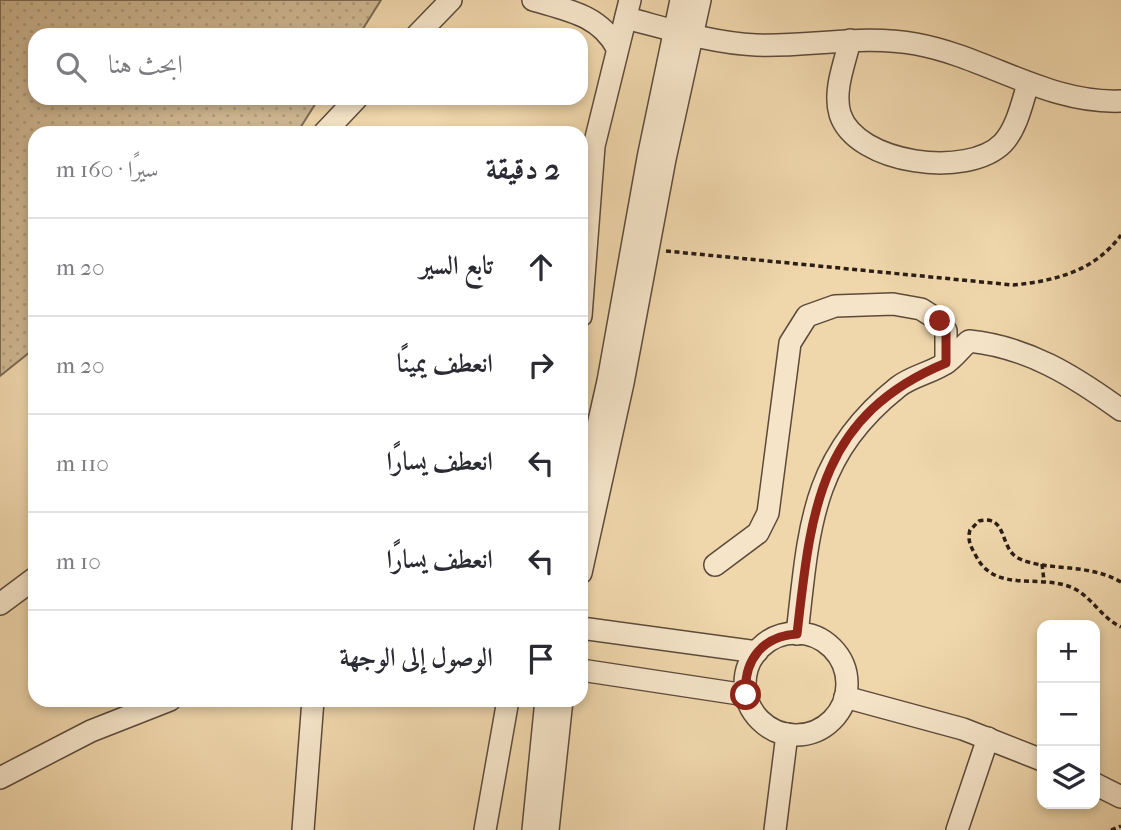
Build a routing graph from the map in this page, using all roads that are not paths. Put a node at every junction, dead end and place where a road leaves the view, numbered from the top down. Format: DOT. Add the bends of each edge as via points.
graph roads {
  1 [pos="451,0"];
  2 [pos="533,0"];
  3 [pos="681,0"];
  4 [pos="700,0"];
  5 [pos="628,9"];
  6 [pos="424,28"];
  7 [pos="682,32"];
  8 [pos="850,40"];
  9 [pos="617,48"];
  10 [pos="1028,84"];
  11 [pos="1121,102"];
  12 [pos="350,105"];
  13 [pos="331,126"];
  14 [pos="588,224"];
  15 [pos="946,363"];
  16 [pos="1121,410"];
  17 [pos="588,469"];
  18 [pos="588,540"];
  19 [pos="715,565"];
  20 [pos="28,583"];
  21 [pos="0,604"];
  22 [pos="588,629"];
  23 [pos="797,634"];
  24 [pos="757,652"];
  25 [pos="588,671"];
  26 [pos="746,695"];
  27 [pos="845,697"];
  28 [pos="153,707"];
  29 [pos="312,707"];
  30 [pos="507,707"];
  31 [pos="545,707"];
  32 [pos="561,707"];
  33 [pos="787,734"];
  34 [pos="988,738"];
  35 [pos="1037,758"];
  36 [pos="0,778"];
  37 [pos="1100,786"];
  38 [pos="1121,797"];
  39 [pos="303,830"];
  40 [pos="485,830"];
  41 [pos="533,830"];
  42 [pos="548,830"];
  43 [pos="775,830"];
  44 [pos="957,830"];
  1 -- 6 [label="street"];
  2 -- 9 [label="street" via="590,19"];
  3 -- 7 [label="street"];
  4 -- 7 [label="street"];
  5 -- 7 [label="street"];
  5 -- 9 [label="street"];
  7 -- 8 [label="street" via="755,45"];
  7 -- 17 [label="street"];
  7 -- 18 [label="street" via="650,250"];
  8 -- 10 [label="street" via="918,44 975,61"];
  8 -- 10 [label="street" via="838,98 840,113 856,139 883,153 956,164 990,153 1013,128"];
  9 -- 14 [label="street" via="594,146"];
  10 -- 11 [label="street" via="1079,98"];
  12 -- 13 [label="street"];
  15 -- 16 [label="street" via="969,341 1008,348 1060,369"];
  15 -- 19 [label="street" via="946,331 940,321 921,309 892,304 835,306 807,316 790,343 768,513 758,533"];
  15 -- 23 [label="street" via="900,385 864,418 834,459 810,531"];
  20 -- 21 [label="street"];
  22 -- 24 [label="street"];
  23 -- 24 [label="street" via="775,638"];
  23 -- 27 [label="street" via="819,639 836,654 846,674"];
  24 -- 26 [label="street" via="747,672"];
  25 -- 26 [label="street"];
  26 -- 33 [label="street" via="761,721"];
  27 -- 33 [label="street" via="836,716 819,730"];
  27 -- 34 [label="street"];
  28 -- 36 [label="street" via="70,741"];
  29 -- 39 [label="street"];
  30 -- 40 [label="street"];
  31 -- 41 [label="street"];
  32 -- 42 [label="street"];
  33 -- 43 [label="street"];
  34 -- 35 [label="street"];
  34 -- 44 [label="street"];
  37 -- 38 [label="street"];
}
